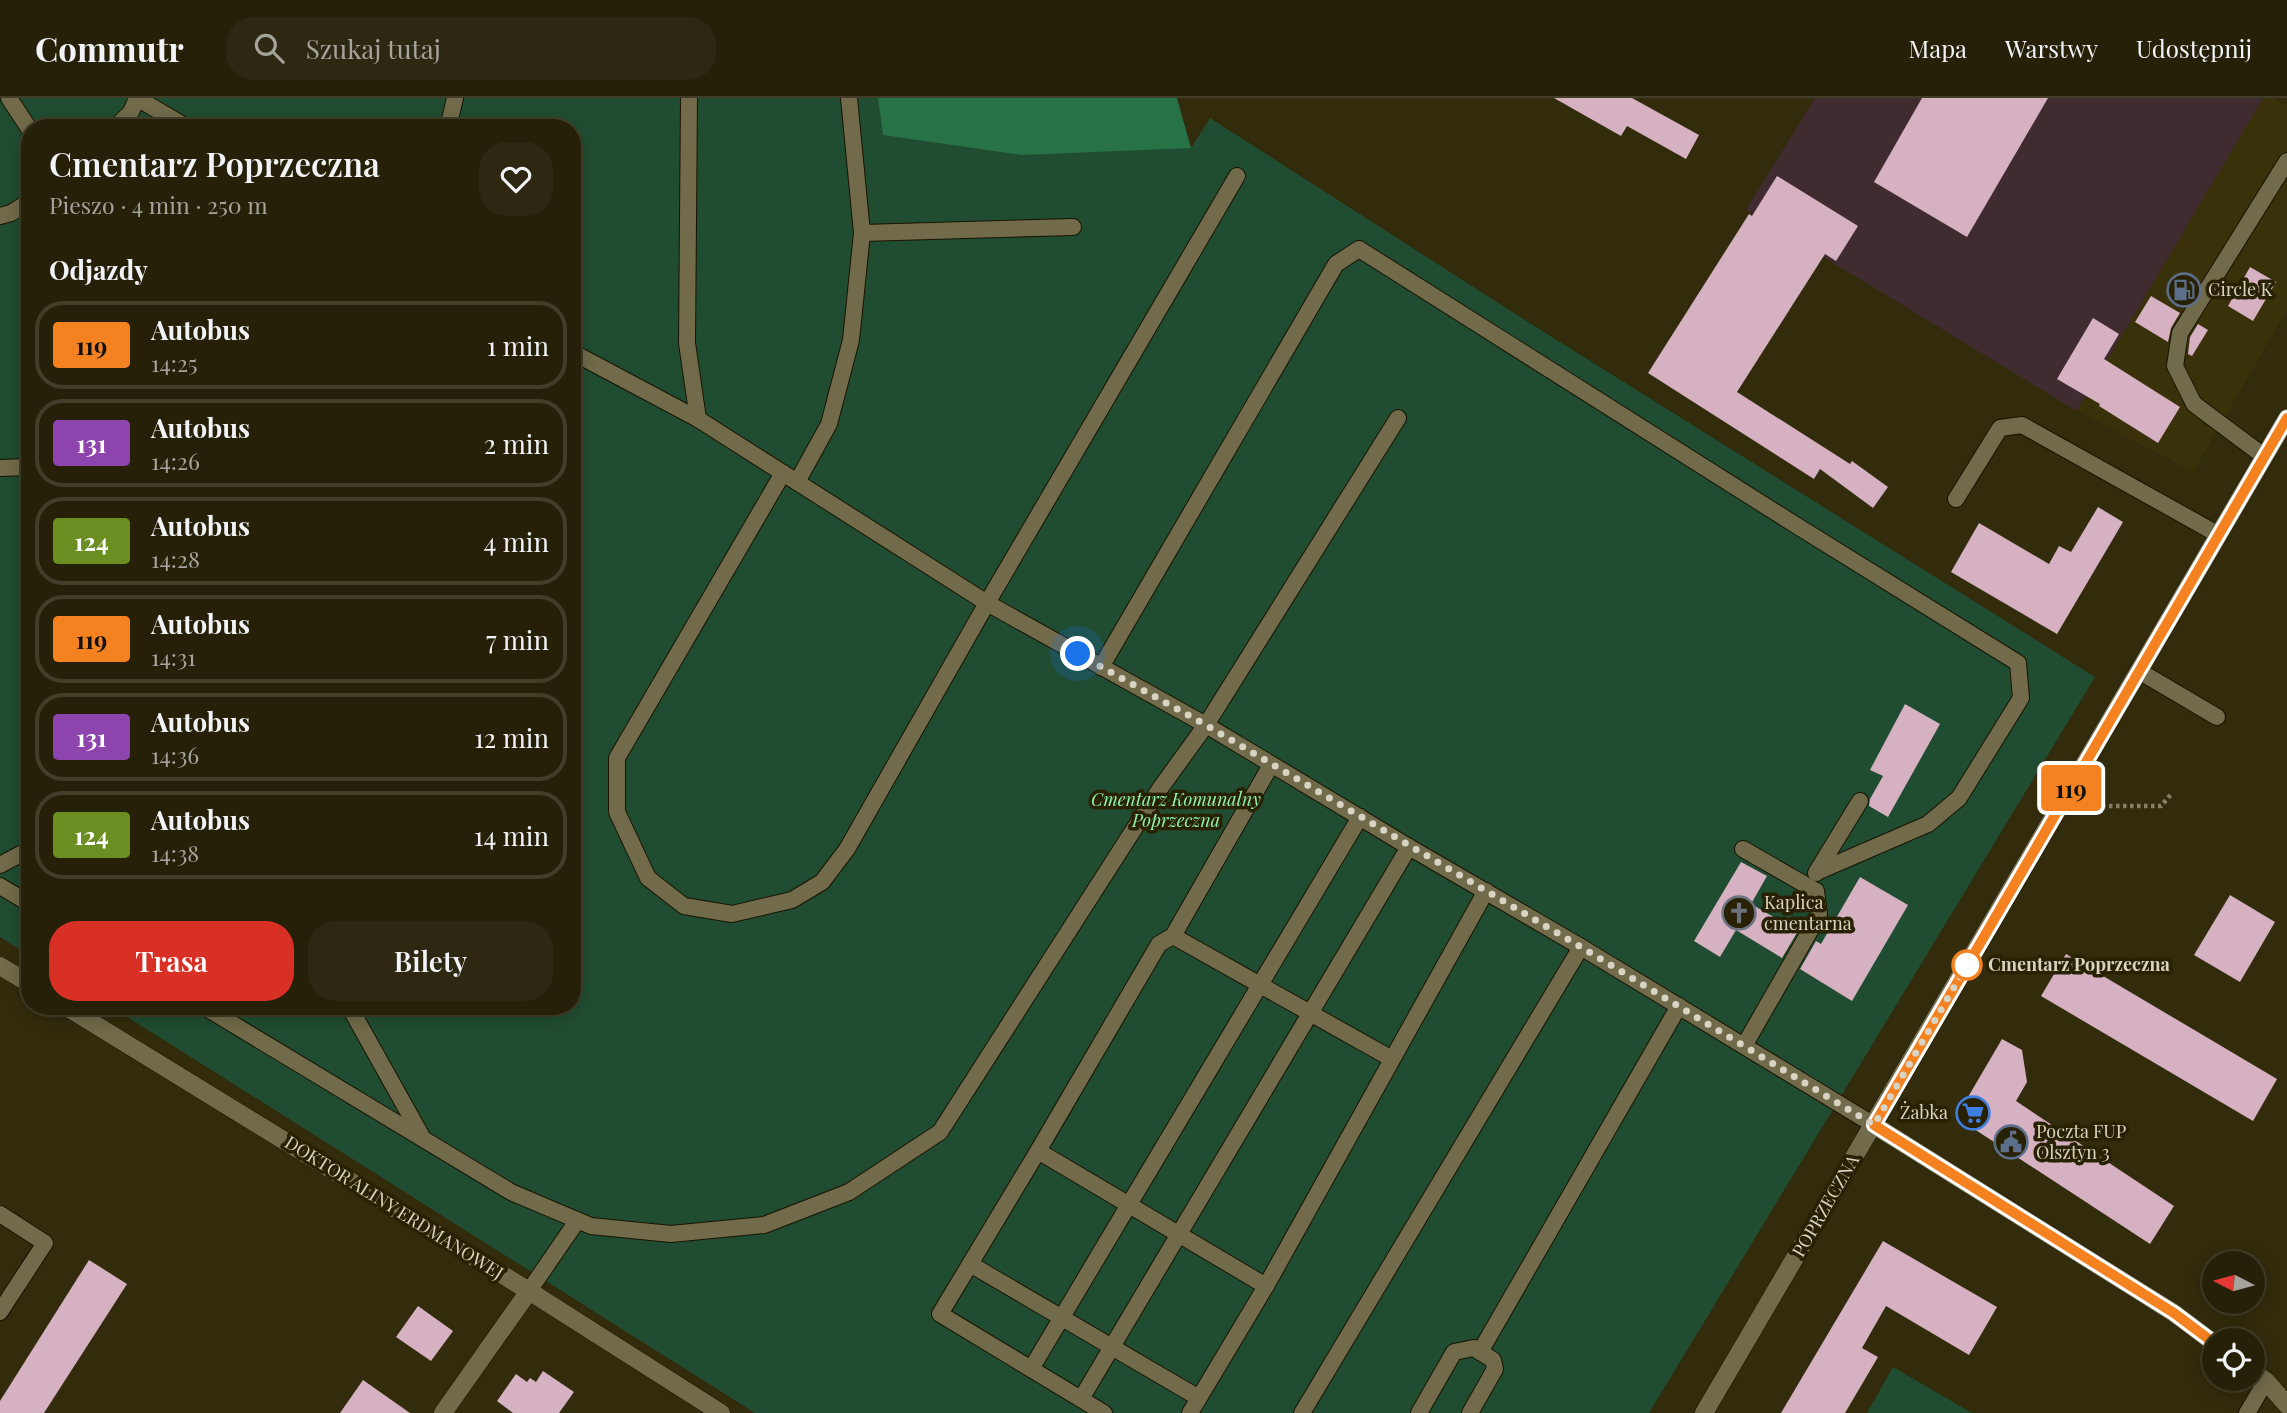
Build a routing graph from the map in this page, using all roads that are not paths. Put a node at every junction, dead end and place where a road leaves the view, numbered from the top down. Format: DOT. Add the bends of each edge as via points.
graph roads {
  1 [pos="9,98"];
  2 [pos="137,98"];
  3 [pos="455,98"];
  4 [pos="689,98"];
  5 [pos="849,98"];
  6 [pos="23,119"];
  7 [pos="123,119"];
  8 [pos="173,119"];
  9 [pos="450,119"];
  10 [pos="2287,161"];
  11 [pos="1237,176"];
  12 [pos="21,207"];
  13 [pos="0,216"];
  14 [pos="1073,227"];
  15 [pos="862,233"];
  16 [pos="581,357"];
  17 [pos="1398,418"];
  18 [pos="2287,418"];
  19 [pos="698,419"];
  20 [pos="2264,457"];
  21 [pos="21,467"];
  22 [pos="0,468"];
  23 [pos="790,478"];
  24 [pos="1956,499"];
  25 [pos="2219,535"];
  26 [pos="987,603"];
  27 [pos="1101,667"];
  28 [pos="2139,671"];
  29 [pos="2217,717"];
  30 [pos="1206,725"];
  31 [pos="1271,765"];
  32 [pos="1860,801"];
  33 [pos="1360,817"];
  34 [pos="1409,847"];
  35 [pos="1743,849"];
  36 [pos="21,854"];
  37 [pos="0,865"];
  38 [pos="1817,872"];
  39 [pos="0,886"];
  40 [pos="1808,886"];
  41 [pos="1486,891"];
  42 [pos="21,899"];
  43 [pos="1173,936"];
  44 [pos="1581,947"];
  45 [pos="0,966"];
  46 [pos="21,979"];
  47 [pos="1260,984"];
  48 [pos="1679,1006"];
  49 [pos="1309,1012"];
  50 [pos="80,1015"];
  51 [pos="218,1015"];
  52 [pos="354,1015"];
  53 [pos="1744,1046"];
  54 [pos="1392,1059"];
  55 [pos="1874,1125"];
  56 [pos="422,1138"];
  57 [pos="1038,1151"];
  58 [pos="1129,1205"];
  59 [pos="0,1214"];
  60 [pos="577,1221"];
  61 [pos="1177,1234"];
  62 [pos="970,1264"];
  63 [pos="1266,1286"];
  64 [pos="529,1292"];
  65 [pos="0,1312"];
  66 [pos="1061,1318"];
  67 [pos="2202,1334"];
  68 [pos="1111,1347"];
  69 [pos="1480,1352"];
  70 [pos="1031,1369"];
  71 [pos="2265,1382"];
  72 [pos="2254,1391"];
  73 [pos="1199,1398"];
  74 [pos="1081,1399"];
  75 [pos="2287,1405"];
  76 [pos="443,1413"];
  77 [pos="721,1413"];
  78 [pos="1104,1413"];
  79 [pos="1190,1413"];
  80 [pos="1302,1413"];
  81 [pos="1419,1413"];
  82 [pos="1470,1413"];
  83 [pos="1704,1413"];
  84 [pos="2247,1413"];
  1 -- 6 [label="lane"];
  2 -- 7 [label="lane"];
  2 -- 8 [label="lane"];
  3 -- 9 [label="lane"];
  4 -- 19 [label="lane" via="687,343"];
  5 -- 15 [label="lane"];
  10 -- 20 [label="lane" via="2180,333 2175,366 2194,404"];
  11 -- 26 [label="lane"];
  12 -- 13 [label="lane"];
  14 -- 15 [label="lane"];
  15 -- 23 [label="lane" via="851,340 830,424"];
  16 -- 19 [label="lane"];
  17 -- 30 [label="lane"];
  18 -- 20 [label="street, POPRZECZNA"];
  19 -- 23 [label="lane"];
  20 -- 25 [label="street, POPRZECZNA"];
  21 -- 22 [label="lane"];
  23 -- 26 [label="lane"];
  23 -- 26 [label="lane" via="617,758 617,812 648,878 684,906 732,914 792,900 822,882 847,849"];
  24 -- 25 [label="lane" via="2000,428 2022,425"];
  25 -- 28 [label="street, POPRZECZNA"];
  26 -- 27 [label="lane"];
  27 -- 30 [label="lane"];
  27 -- 38 [label="lane" via="1336,264 1359,249 2018,663 2021,698 1959,798 1928,824"];
  28 -- 29 [label="lane"];
  28 -- 55 [label="street, POPRZECZNA"];
  30 -- 31 [label="lane"];
  30 -- 60 [label="lane" via="1159,790 940,1132 849,1192 764,1225 671,1234"];
  31 -- 33 [label="lane"];
  31 -- 43 [label="lane"];
  32 -- 38 [label="lane"];
  33 -- 34 [label="lane"];
  33 -- 47 [label="lane"];
  34 -- 41 [label="lane"];
  34 -- 49 [label="lane"];
  35 -- 40 [label="lane"];
  36 -- 37 [label="lane"];
  38 -- 40 [label="lane"];
  39 -- 42 [label="lane"];
  40 -- 53 [label="lane" via="1816,891 1819,915"];
  41 -- 44 [label="lane"];
  41 -- 54 [label="lane"];
  43 -- 47 [label="lane"];
  43 -- 57 [label="lane" via="1159,944"];
  44 -- 48 [label="lane"];
  44 -- 80 [label="lane"];
  45 -- 46 [label="street"];
  47 -- 49 [label="lane"];
  47 -- 58 [label="lane"];
  48 -- 53 [label="lane"];
  48 -- 69 [label="lane"];
  49 -- 54 [label="lane"];
  49 -- 61 [label="lane"];
  50 -- 64 [label="street, DOKTOR ALINY ERDMANOWEJ"];
  51 -- 56 [label="lane"];
  52 -- 56 [label="lane"];
  53 -- 55 [label="lane"];
  54 -- 63 [label="lane"];
  55 -- 67 [label="street"];
  55 -- 83 [label="street, POPRZECZNA"];
  56 -- 60 [label="lane" via="511,1192"];
  57 -- 58 [label="lane"];
  57 -- 62 [label="lane"];
  58 -- 61 [label="lane"];
  58 -- 66 [label="lane"];
  59 -- 65 [label="lane" via="45,1243"];
  60 -- 64 [label="lane"];
  61 -- 63 [label="lane"];
  61 -- 68 [label="lane"];
  62 -- 66 [label="lane"];
  62 -- 70 [label="lane" via="940,1314"];
  63 -- 73 [label="lane"];
  64 -- 76 [label="street"];
  64 -- 77 [label="street, DOKTOR ALINY ERDMANOWEJ"];
  66 -- 68 [label="lane"];
  66 -- 70 [label="lane"];
  68 -- 73 [label="lane"];
  68 -- 74 [label="lane"];
  69 -- 81 [label="lane" via="1474,1348 1454,1352"];
  69 -- 82 [label="lane" via="1493,1360 1495,1369"];
  70 -- 74 [label="lane"];
  71 -- 75 [label="street"];
  72 -- 84 [label="lane"];
  73 -- 79 [label="lane"];
  74 -- 78 [label="lane"];
}
